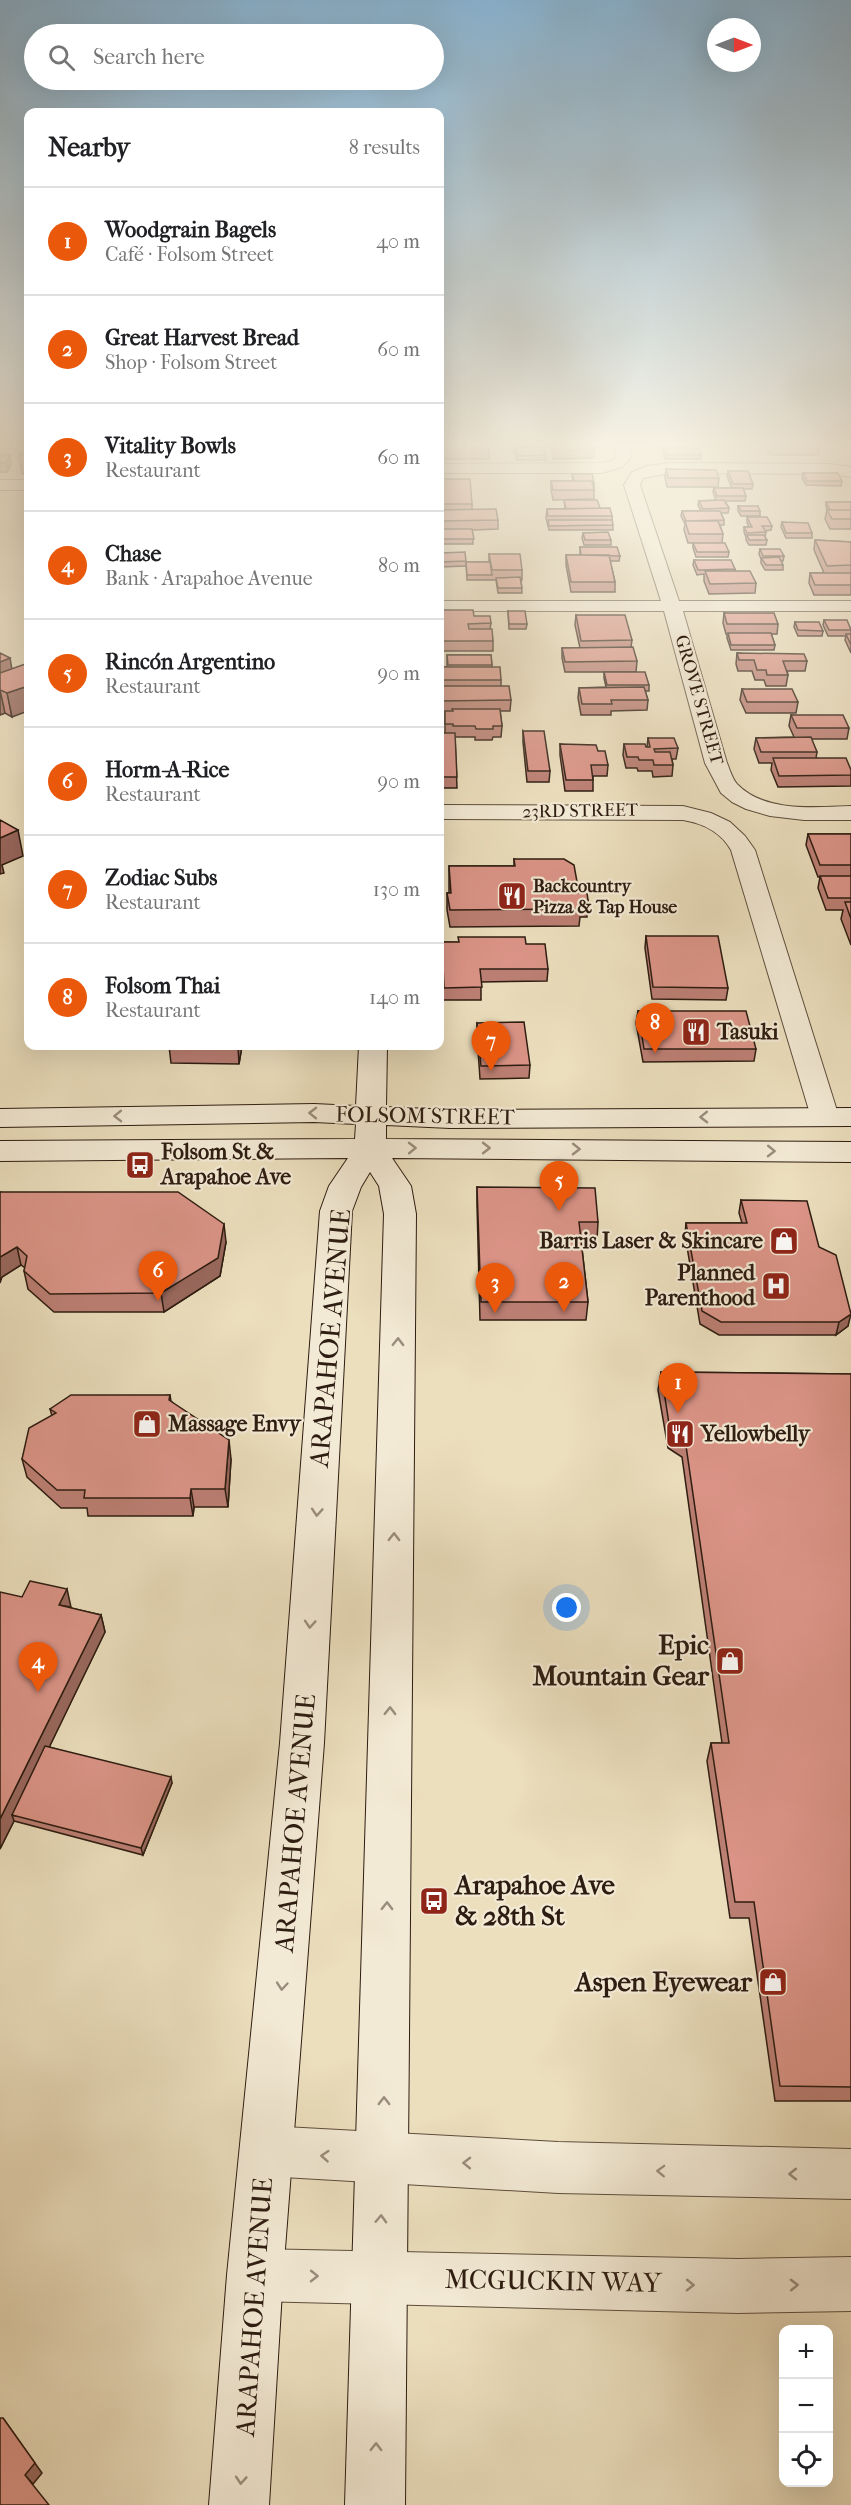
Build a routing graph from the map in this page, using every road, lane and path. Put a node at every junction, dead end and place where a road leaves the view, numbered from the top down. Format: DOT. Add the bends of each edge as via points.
graph roads {
  1 [pos="657,560"];
  2 [pos="444,606"];
  3 [pos="672,606"];
  4 [pos="851,606"];
  5 [pos="444,812"];
  6 [pos="851,813"];
  7 [pos="373,1050"];
  8 [pos="838,1117"];
  9 [pos="0,1118"];
  10 [pos="371,1132"];
  11 [pos="0,1151"];
  12 [pos="851,1152"];
  13 [pos="266,2151"];
  14 [pos="383,2160"];
  15 [pos="851,2174"];
  16 [pos="255,2275"];
  17 [pos="379,2278"];
  18 [pos="851,2284"];
  19 [pos="239,2505"];
  20 [pos="375,2505"];
  1 -- 3 [label="street, GROVE STREET"];
  2 -- 3 [label="street"];
  3 -- 4 [label="street"];
  3 -- 6 [label="street, GROVE STREET" via="716,763 731,790 757,804 792,813"];
  5 -- 8 [label="street, 23RD STREET" via="672,812 718,824 736,838 743,850"];
  7 -- 10 [label="main road"];
  8 -- 10 [label="main road, FOLSOM STREET, one-way" via="450,1119"];
  10 -- 9 [label="main road, FOLSOM STREET, one-way" via="314,1113"];
  10 -- 11 [label="main road, FOLSOM STREET"];
  10 -- 12 [label="main road, FOLSOM STREET, one-way" via="517,1148"];
  10 -- 13 [label="main road, ARAPAHOE AVENUE, one-way" via="336,1211 302,1743"];
  14 -- 10 [label="main road, one-way" via="400,1214 394,1186"];
  14 -- 13 [label="street, one-way"];
  13 -- 16 [label="main road, ARAPAHOE AVENUE"];
  15 -- 14 [label="street, one-way" via="720,2174"];
  17 -- 14 [label="main road, one-way"];
  16 -- 17 [label="street, MCGUCKIN WAY, one-way"];
  16 -- 19 [label="main road, ARAPAHOE AVENUE, one-way"];
  17 -- 18 [label="street, MCGUCKIN WAY, one-way" via="738,2286"];
  20 -- 17 [label="main road, one-way"];
}
